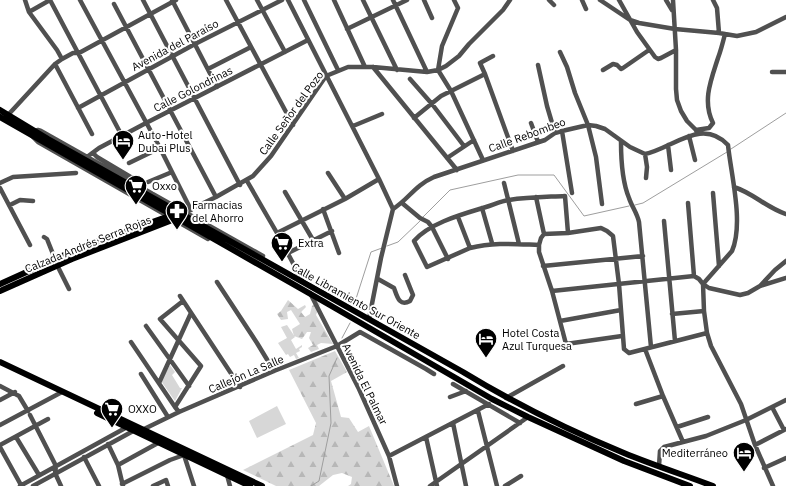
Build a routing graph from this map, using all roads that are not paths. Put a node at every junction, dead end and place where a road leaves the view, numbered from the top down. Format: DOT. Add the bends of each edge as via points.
graph roads {
  1 [pos="25,0"];
  2 [pos="51,0"];
  3 [pos="80,0"];
  4 [pos="143,0"];
  5 [pos="174,0"];
  6 [pos="226,0"];
  7 [pos="257,0"];
  8 [pos="282,0"];
  9 [pos="288,0"];
  10 [pos="304,0"];
  11 [pos="334,0"];
  12 [pos="363,0"];
  13 [pos="393,0"];
  14 [pos="407,0"];
  15 [pos="424,0"];
  16 [pos="454,0"];
  17 [pos="510,0"];
  18 [pos="549,0"];
  19 [pos="582,0"];
  20 [pos="600,0"];
  21 [pos="619,0"];
  22 [pos="666,0"];
  23 [pos="673,0"];
  24 [pos="714,0"];
  25 [pos="114,4"];
  26 [pos="395,5"];
  27 [pos="554,5"];
  28 [pos="586,9"];
  29 [pos="262,10"];
  30 [pos="28,12"];
  31 [pos="150,13"];
  32 [pos="674,13"];
  33 [pos="786,17"];
  34 [pos="372,18"];
  35 [pos="432,18"];
  36 [pos="630,20"];
  37 [pos="238,22"];
  38 [pos="126,27"];
  39 [pos="347,29"];
  40 [pos="675,29"];
  41 [pos="719,33"];
  42 [pos="725,34"];
  43 [pos="102,40"];
  44 [pos="308,40"];
  45 [pos="195,44"];
  46 [pos="251,47"];
  47 [pos="649,50"];
  48 [pos="676,50"];
  49 [pos="284,52"];
  50 [pos="560,52"];
  51 [pos="79,53"];
  52 [pos="173,56"];
  53 [pos="493,56"];
  54 [pos="62,59"];
  55 [pos="55,64"];
  56 [pos="260,65"];
  57 [pos="538,65"];
  58 [pos="365,67"];
  59 [pos="373,67"];
  60 [pos="208,69"];
  61 [pos="149,70"];
  62 [pos="338,70"];
  63 [pos="397,70"];
  64 [pos="438,70"];
  65 [pos="603,70"];
  66 [pos="427,72"];
  67 [pos="772,72"];
  68 [pos="786,72"];
  69 [pos="485,74"];
  70 [pos="326,76"];
  71 [pos="410,79"];
  72 [pos="124,83"];
  73 [pos="217,88"];
  74 [pos="451,91"];
  75 [pos="101,96"];
  76 [pos="195,98"];
  77 [pos="432,104"];
  78 [pos="78,108"];
  79 [pos="0,110"];
  80 [pos="171,110"];
  81 [pos="382,114"];
  82 [pos="8,115"];
  83 [pos="0,117"];
  84 [pos="414,118"];
  85 [pos="146,123"];
  86 [pos="531,123"];
  87 [pos="293,125"];
  88 [pos="588,125"];
  89 [pos="353,126"];
  90 [pos="562,130"];
  91 [pos="697,132"];
  92 [pos="33,133"];
  93 [pos="555,133"];
  94 [pos="92,134"];
  95 [pos="122,136"];
  96 [pos="689,136"];
  97 [pos="474,140"];
  98 [pos="538,142"];
  99 [pos="621,142"];
  100 [pos="668,145"];
  101 [pos="464,146"];
  102 [pos="160,148"];
  103 [pos="513,152"];
  104 [pos="93,153"];
  105 [pos="645,154"];
  106 [pos="87,157"];
  107 [pos="447,158"];
  108 [pos="483,160"];
  109 [pos="695,160"];
  110 [pos="129,163"];
  111 [pos="457,170"];
  112 [pos="671,170"];
  113 [pos="172,172"];
  114 [pos="76,173"];
  115 [pos="328,173"];
  116 [pos="646,178"];
  117 [pos="134,179"];
  118 [pos="380,179"];
  119 [pos="247,181"];
  120 [pos="148,182"];
  121 [pos="0,183"];
  122 [pos="504,183"];
  123 [pos="240,185"];
  124 [pos="734,187"];
  125 [pos="0,188"];
  126 [pos="285,192"];
  127 [pos="572,192"];
  128 [pos="713,193"];
  129 [pos="216,197"];
  130 [pos="536,197"];
  131 [pos="345,199"];
  132 [pos="508,200"];
  133 [pos="33,201"];
  134 [pos="402,203"];
  135 [pos="688,203"];
  136 [pos="602,204"];
  137 [pos="10,205"];
  138 [pos="482,208"];
  139 [pos="323,209"];
  140 [pos="393,209"];
  141 [pos="186,212"];
  142 [pos="786,214"];
  143 [pos="167,216"];
  144 [pos="458,217"];
  145 [pos="174,220"];
  146 [pos="301,220"];
  147 [pos="664,221"];
  148 [pos="432,227"];
  149 [pos="332,231"];
  150 [pos="277,233"];
  151 [pos="568,233"];
  152 [pos="542,236"];
  153 [pos="44,237"];
  154 [pos="313,240"];
  155 [pos="492,243"];
  156 [pos="30,244"];
  157 [pos="519,244"];
  158 [pos="539,245"];
  159 [pos="470,248"];
  160 [pos="288,253"];
  161 [pos="339,253"];
  162 [pos="71,256"];
  163 [pos="643,256"];
  164 [pos="448,258"];
  165 [pos="616,258"];
  166 [pos="786,261"];
  167 [pos="56,262"];
  168 [pos="543,266"];
  169 [pos="719,266"];
  170 [pos="405,275"];
  171 [pos="694,276"];
  172 [pos="301,278"];
  173 [pos="670,278"];
  174 [pos="786,278"];
  175 [pos="378,279"];
  176 [pos="644,281"];
  177 [pos="217,282"];
  178 [pos="0,284"];
  179 [pos="619,284"];
  180 [pos="703,284"];
  181 [pos="304,285"];
  182 [pos="760,286"];
  183 [pos="69,289"];
  184 [pos="0,291"];
  185 [pos="552,291"];
  186 [pos="313,294"];
  187 [pos="180,296"];
  188 [pos="183,301"];
  189 [pos="338,302"];
  190 [pos="620,310"];
  191 [pos="704,311"];
  192 [pos="190,313"];
  193 [pos="672,314"];
  194 [pos="369,319"];
  195 [pos="560,321"];
  196 [pos="146,326"];
  197 [pos="707,332"];
  198 [pos="622,336"];
  199 [pos="178,339"];
  200 [pos="675,341"];
  201 [pos="131,342"];
  202 [pos="340,344"];
  203 [pos="651,347"];
  204 [pos="645,349"];
  205 [pos="170,358"];
  206 [pos="0,362"];
  207 [pos="0,366"];
  208 [pos="563,366"];
  209 [pos="274,371"];
  210 [pos="141,374"];
  211 [pos="434,374"];
  212 [pos="159,383"];
  213 [pos="453,384"];
  214 [pos="0,386"];
  215 [pos="189,386"];
  216 [pos="240,387"];
  217 [pos="466,391"];
  218 [pos="15,392"];
  219 [pos="60,393"];
  220 [pos="663,396"];
  221 [pos="450,398"];
  222 [pos="506,398"];
  223 [pos="0,400"];
  224 [pos="786,400"];
  225 [pos="489,404"];
  226 [pos="636,404"];
  227 [pos="175,407"];
  228 [pos="772,407"];
  229 [pos="478,411"];
  230 [pos="179,412"];
  231 [pos="29,413"];
  232 [pos="168,417"];
  233 [pos="708,417"];
  234 [pos="528,418"];
  235 [pos="48,419"];
  236 [pos="746,420"];
  237 [pos="453,423"];
  238 [pos="520,423"];
  239 [pos="0,425"];
  240 [pos="36,426"];
  241 [pos="677,427"];
  242 [pos="136,429"];
  243 [pos="785,429"];
  244 [pos="426,436"];
  245 [pos="16,437"];
  246 [pos="158,442"];
  247 [pos="683,442"];
  248 [pos="108,444"];
  249 [pos="754,445"];
  250 [pos="0,446"];
  251 [pos="486,446"];
  252 [pos="184,455"];
  253 [pos="389,456"];
  254 [pos="84,457"];
  255 [pos="786,458"];
  256 [pos="207,463"];
  257 [pos="461,463"];
  258 [pos="118,465"];
  259 [pos="56,466"];
  260 [pos="659,466"];
  261 [pos="764,468"];
  262 [pos="55,474"];
  263 [pos="39,475"];
  264 [pos="227,475"];
  265 [pos="521,476"];
  266 [pos="437,484"];
  267 [pos="122,485"];
  268 [pos="20,486"];
  269 [pos="33,486"];
  270 [pos="61,486"];
  271 [pos="99,486"];
  272 [pos="153,486"];
  273 [pos="168,486"];
  274 [pos="194,486"];
  275 [pos="230,486"];
  276 [pos="250,486"];
  277 [pos="262,486"];
  278 [pos="397,486"];
  279 [pos="430,486"];
  280 [pos="466,486"];
  281 [pos="497,486"];
  282 [pos="505,486"];
  283 [pos="690,486"];
  284 [pos="713,486"];
  285 [pos="773,486"];
  1 -- 30 [label="street"];
  2 -- 30 [label="street"];
  2 -- 51 [label="street"];
  3 -- 43 [label="street"];
  4 -- 31 [label="street"];
  5 -- 31 [label="street"];
  5 -- 45 [label="street"];
  6 -- 37 [label="street"];
  7 -- 29 [label="street"];
  8 -- 29 [label="street, Avenida del Paraíso"];
  9 -- 44 [label="street"];
  10 -- 62 [label="street"];
  11 -- 39 [label="street"];
  12 -- 34 [label="street"];
  13 -- 26 [label="street"];
  14 -- 26 [label="street"];
  15 -- 35 [label="street"];
  16 -- 64 [label="street" via="458,8 442,46"];
  17 -- 64 [label="street, Calle Señor del Pozo" via="459,56"];
  18 -- 27 [label="street"];
  19 -- 28 [label="street"];
  20 -- 36 [label="street"];
  21 -- 36 [label="street"];
  22 -- 32 [label="street"];
  23 -- 32 [label="street"];
  24 -- 41 [label="street"];
  25 -- 38 [label="street"];
  26 -- 34 [label="street"];
  26 -- 66 [label="street"];
  29 -- 37 [label="street, Avenida del Paraíso"];
  29 -- 49 [label="street"];
  30 -- 54 [label="street"];
  31 -- 38 [label="street"];
  31 -- 52 [label="street"];
  32 -- 40 [label="street"];
  33 -- 42 [label="street" via="756,32 737,36"];
  34 -- 39 [label="street"];
  34 -- 63 [label="street"];
  36 -- 40 [label="street"];
  36 -- 47 [label="street"];
  37 -- 45 [label="street, Avenida del Paraíso"];
  37 -- 46 [label="street"];
  38 -- 43 [label="street"];
  38 -- 61 [label="street"];
  39 -- 58 [label="street"];
  40 -- 41 [label="street"];
  40 -- 48 [label="street"];
  41 -- 42 [label="street"];
  42 -- 91 [label="street" via="709,86 708,109 713,123 710,128"];
  43 -- 51 [label="street"];
  43 -- 72 [label="street"];
  44 -- 49 [label="street, Calle Golondrinas"];
  44 -- 70 [label="street"];
  45 -- 52 [label="street, Avenida del Paraíso"];
  45 -- 60 [label="street"];
  46 -- 56 [label="street"];
  46 -- 60 [label="street"];
  47 -- 48 [label="street" via="658,59"];
  47 -- 65 [label="street" via="623,68 613,64"];
  48 -- 91 [label="street" via="677,100 687,121"];
  49 -- 56 [label="street, Calle Golondrinas"];
  50 -- 88 [label="street"];
  51 -- 54 [label="street"];
  51 -- 75 [label="street"];
  52 -- 61 [label="street, Avenida del Paraíso"];
  52 -- 76 [label="street"];
  53 -- 69 [label="street" via="480,63"];
  54 -- 55 [label="street"];
  55 -- 78 [label="street"];
  55 -- 82 [label="street"];
  56 -- 73 [label="street, Calle Golondrinas"];
  56 -- 87 [label="street"];
  57 -- 93 [label="street"];
  58 -- 59 [label="street, Calle Señor del Pozo"];
  58 -- 62 [label="street, Calle Señor del Pozo"];
  59 -- 63 [label="street, Calle Señor del Pozo"];
  59 -- 84 [label="street"];
  60 -- 73 [label="street"];
  61 -- 72 [label="street, Avenida del Paraíso"];
  61 -- 80 [label="street"];
  62 -- 70 [label="street, Calle Señor del Pozo"];
  63 -- 66 [label="street, Calle Señor del Pozo"];
  64 -- 66 [label="street, Calle Señor del Pozo"];
  64 -- 74 [label="street"];
  67 -- 68 [label="street"];
  69 -- 74 [label="street"];
  69 -- 103 [label="street"];
  70 -- 87 [label="street, Calle Señor del Pozo"];
  70 -- 89 [label="street"];
  71 -- 77 [label="street"];
  72 -- 75 [label="street, Avenida del Paraíso"];
  72 -- 85 [label="street"];
  73 -- 76 [label="street, Calle Golondrinas"];
  74 -- 77 [label="street"];
  74 -- 97 [label="street"];
  75 -- 78 [label="street, Avenida del Paraíso"];
  75 -- 95 [label="street"];
  76 -- 80 [label="street, Calle Golondrinas"];
  76 -- 123 [label="street"];
  77 -- 84 [label="street"];
  77 -- 101 [label="street"];
  78 -- 94 [label="street"];
  79 -- 82 [label="main road, Calle Libramiento Sur Oriente"];
  80 -- 85 [label="street, Calle Golondrinas"];
  80 -- 129 [label="street"];
  81 -- 89 [label="street"];
  82 -- 92 [label="main road, Calle Libramiento Sur Oriente"];
  83 -- 92 [label="main road, Calle Libramiento Sur Oriente"];
  84 -- 107 [label="street"];
  85 -- 95 [label="street, Calle Golondrinas"];
  85 -- 102 [label="street"];
  86 -- 98 [label="street"];
  87 -- 119 [label="street, Calle Señor del Pozo" via="262,167"];
  88 -- 90 [label="street, Calle Rebombeo"];
  88 -- 99 [label="street, Calle Rebombeo" via="605,129"];
  88 -- 136 [label="street" via="596,157"];
  89 -- 118 [label="street"];
  90 -- 93 [label="street, Calle Rebombeo"];
  90 -- 127 [label="street"];
  91 -- 96 [label="street"];
  91 -- 124 [label="street" via="720,137 728,145"];
  92 -- 106 [label="street" via="38,130"];
  92 -- 143 [label="street" via="38,142"];
  92 -- 186 [label="main road, Calle Libramiento Sur Oriente"];
  93 -- 98 [label="street, Calle Rebombeo"];
  95 -- 104 [label="street, Calle Golondrinas"];
  96 -- 100 [label="street"];
  96 -- 109 [label="street"];
  97 -- 101 [label="street"];
  97 -- 108 [label="street"];
  98 -- 103 [label="street, Calle Rebombeo" via="525,144"];
  99 -- 105 [label="street, Calle Rebombeo"];
  99 -- 163 [label="street" via="624,178 639,222"];
  100 -- 105 [label="street"];
  100 -- 112 [label="street"];
  101 -- 107 [label="street"];
  102 -- 110 [label="street"];
  102 -- 113 [label="street"];
  103 -- 108 [label="street, Calle Rebombeo"];
  104 -- 106 [label="street, Calle Golondrinas"];
  104 -- 117 [label="street"];
  105 -- 116 [label="street"];
  106 -- 141 [label="street"];
  107 -- 111 [label="street"];
  108 -- 111 [label="street, Calle Rebombeo"];
  111 -- 134 [label="street, Calle Rebombeo" via="424,182"];
  113 -- 120 [label="street"];
  113 -- 141 [label="street"];
  114 -- 121 [label="street" via="13,177"];
  115 -- 131 [label="street"];
  118 -- 131 [label="street"];
  118 -- 140 [label="street"];
  119 -- 123 [label="street, Calle Señor del Pozo"];
  119 -- 150 [label="street"];
  122 -- 132 [label="street"];
  123 -- 129 [label="street, Calle Señor del Pozo"];
  124 -- 142 [label="street" via="748,192"];
  124 -- 169 [label="street" via="737,219 734,247"];
  125 -- 137 [label="street"];
  126 -- 146 [label="street"];
  128 -- 169 [label="street"];
  129 -- 141 [label="street, Calle Señor del Pozo"];
  130 -- 132 [label="street"];
  130 -- 151 [label="street" via="565,196"];
  130 -- 152 [label="street"];
  131 -- 139 [label="street"];
  132 -- 138 [label="street"];
  132 -- 157 [label="street"];
  133 -- 137 [label="street" via="20,200"];
  134 -- 140 [label="street, Calle Rebombeo"];
  134 -- 148 [label="street"];
  135 -- 171 [label="street"];
  137 -- 156 [label="street"];
  138 -- 144 [label="street"];
  138 -- 155 [label="street"];
  139 -- 146 [label="street"];
  139 -- 149 [label="street"];
  140 -- 175 [label="street"];
  141 -- 143 [label="main road, Calzada Andrés Serra Rojas"];
  141 -- 145 [label="main road, Calzada Andrés Serra Rojas"];
  141 -- 172 [label="street"];
  143 -- 145 [label="street"];
  143 -- 162 [label="main road, Calzada Andrés Serra Rojas"];
  144 -- 148 [label="street"];
  144 -- 159 [label="street"];
  145 -- 162 [label="main road, Calzada Andrés Serra Rojas"];
  145 -- 186 [label="street"];
  146 -- 150 [label="street"];
  146 -- 154 [label="street"];
  147 -- 173 [label="street"];
  148 -- 164 [label="street"];
  148 -- 164 [label="street" via="418,236 414,241 415,245 427,267"];
  149 -- 154 [label="street"];
  149 -- 161 [label="street"];
  150 -- 160 [label="street"];
  151 -- 152 [label="street"];
  151 -- 165 [label="street" via="600,228 607,231 613,236"];
  152 -- 158 [label="street"];
  153 -- 167 [label="street"];
  154 -- 160 [label="street"];
  155 -- 157 [label="street"];
  155 -- 159 [label="street"];
  157 -- 158 [label="street"];
  158 -- 168 [label="street"];
  159 -- 164 [label="street"];
  160 -- 172 [label="street"];
  162 -- 167 [label="main road, Calzada Andrés Serra Rojas"];
  163 -- 165 [label="street"];
  163 -- 176 [label="street"];
  165 -- 168 [label="street"];
  165 -- 179 [label="street"];
  166 -- 182 [label="street"];
  167 -- 178 [label="main road, Calzada Andrés Serra Rojas"];
  167 -- 183 [label="street"];
  167 -- 184 [label="main road, Calzada Andrés Serra Rojas"];
  168 -- 185 [label="street"];
  169 -- 180 [label="street"];
  170 -- 175 [label="street" via="413,295 410,301 404,304 398,300 394,288"];
  171 -- 173 [label="street"];
  171 -- 180 [label="street"];
  172 -- 181 [label="street"];
  172 -- 189 [label="street"];
  173 -- 176 [label="street"];
  173 -- 193 [label="street"];
  174 -- 182 [label="street"];
  175 -- 194 [label="street"];
  176 -- 179 [label="street"];
  176 -- 203 [label="street"];
  177 -- 209 [label="street"];
  179 -- 185 [label="street"];
  179 -- 190 [label="street"];
  180 -- 182 [label="street" via="709,288 740,295"];
  180 -- 191 [label="street"];
  185 -- 195 [label="street"];
  186 -- 189 [label="main road, Calle Libramiento Sur Oriente"];
  186 -- 202 [label="street, Avenida El Palmar"];
  186 -- 234 [label="main road, Calle Libramiento Sur Oriente"];
  187 -- 188 [label="street"];
  188 -- 192 [label="street"];
  188 -- 199 [label="street" via="160,319"];
  189 -- 194 [label="main road, Calle Libramiento Sur Oriente"];
  190 -- 195 [label="street"];
  190 -- 198 [label="street"];
  191 -- 193 [label="street"];
  191 -- 197 [label="street"];
  192 -- 199 [label="street"];
  192 -- 216 [label="street"];
  193 -- 200 [label="street"];
  194 -- 222 [label="main road, Calle Libramiento Sur Oriente"];
  195 -- 198 [label="street" via="566,344"];
  196 -- 205 [label="street"];
  197 -- 200 [label="street"];
  197 -- 236 [label="street"];
  198 -- 204 [label="street" via="626,352 630,354"];
  199 -- 205 [label="street"];
  199 -- 215 [label="street" via="201,366"];
  200 -- 203 [label="street"];
  201 -- 212 [label="street"];
  202 -- 209 [label="street, Callejón La Salle"];
  202 -- 211 [label="street, Callejón La Salle" via="360,332"];
  202 -- 253 [label="street, Avenida El Palmar"];
  203 -- 204 [label="street"];
  204 -- 220 [label="street"];
  205 -- 212 [label="street"];
  205 -- 215 [label="street"];
  206 -- 219 [label="main road"];
  207 -- 219 [label="main road"];
  208 -- 222 [label="street"];
  209 -- 216 [label="street, Callejón La Salle"];
  210 -- 232 [label="street"];
  212 -- 227 [label="street"];
  213 -- 217 [label="street"];
  214 -- 218 [label="street"];
  215 -- 227 [label="street"];
  216 -- 230 [label="street, Callejón La Salle"];
  217 -- 221 [label="street"];
  217 -- 225 [label="street"];
  218 -- 223 [label="street"];
  218 -- 231 [label="street"];
  219 -- 231 [label="street"];
  219 -- 242 [label="main road"];
  220 -- 226 [label="street"];
  220 -- 241 [label="street"];
  222 -- 260 [label="main road, Calle Libramiento Sur Oriente" via="584,435"];
  224 -- 228 [label="street"];
  225 -- 229 [label="street"];
  225 -- 238 [label="street"];
  227 -- 230 [label="street"];
  228 -- 236 [label="street"];
  228 -- 243 [label="street"];
  229 -- 237 [label="street"];
  229 -- 251 [label="street"];
  230 -- 232 [label="street, Callejón La Salle"];
  231 -- 239 [label="street"];
  231 -- 240 [label="street"];
  232 -- 242 [label="street, Callejón La Salle"];
  233 -- 241 [label="street"];
  234 -- 238 [label="street"];
  234 -- 283 [label="main road, Calle Libramiento Sur Oriente" via="624,461"];
  235 -- 240 [label="street"];
  236 -- 247 [label="street"];
  236 -- 249 [label="street"];
  237 -- 244 [label="street"];
  237 -- 257 [label="street"];
  238 -- 251 [label="street"];
  240 -- 245 [label="street"];
  240 -- 259 [label="street"];
  241 -- 247 [label="street"];
  242 -- 246 [label="main road"];
  242 -- 248 [label="street"];
  242 -- 256 [label="main road"];
  242 -- 259 [label="street"];
  243 -- 249 [label="street"];
  244 -- 253 [label="street"];
  244 -- 266 [label="street"];
  245 -- 250 [label="street"];
  245 -- 263 [label="street"];
  246 -- 252 [label="main road"];
  246 -- 258 [label="street"];
  247 -- 260 [label="street" via="664,447 660,451"];
  248 -- 254 [label="street"];
  248 -- 258 [label="street"];
  249 -- 261 [label="street"];
  250 -- 268 [label="street"];
  251 -- 257 [label="street"];
  251 -- 281 [label="street"];
  252 -- 256 [label="main road"];
  252 -- 267 [label="street"];
  252 -- 274 [label="street"];
  253 -- 278 [label="street, Avenida El Palmar"];
  254 -- 262 [label="street"];
  254 -- 271 [label="street"];
  255 -- 261 [label="street"];
  256 -- 264 [label="main road"];
  256 -- 277 [label="main road"];
  257 -- 266 [label="street"];
  257 -- 280 [label="street"];
  258 -- 267 [label="street"];
  259 -- 262 [label="street"];
  259 -- 263 [label="street"];
  260 -- 284 [label="main road, Calle Libramiento Sur Oriente"];
  261 -- 285 [label="street"];
  262 -- 269 [label="street"];
  262 -- 270 [label="street"];
  263 -- 268 [label="street"];
  264 -- 275 [label="street"];
  264 -- 276 [label="main road"];
  265 -- 282 [label="street"];
  266 -- 279 [label="street"];
  272 -- 273 [label="street" via="166,480"];
}
